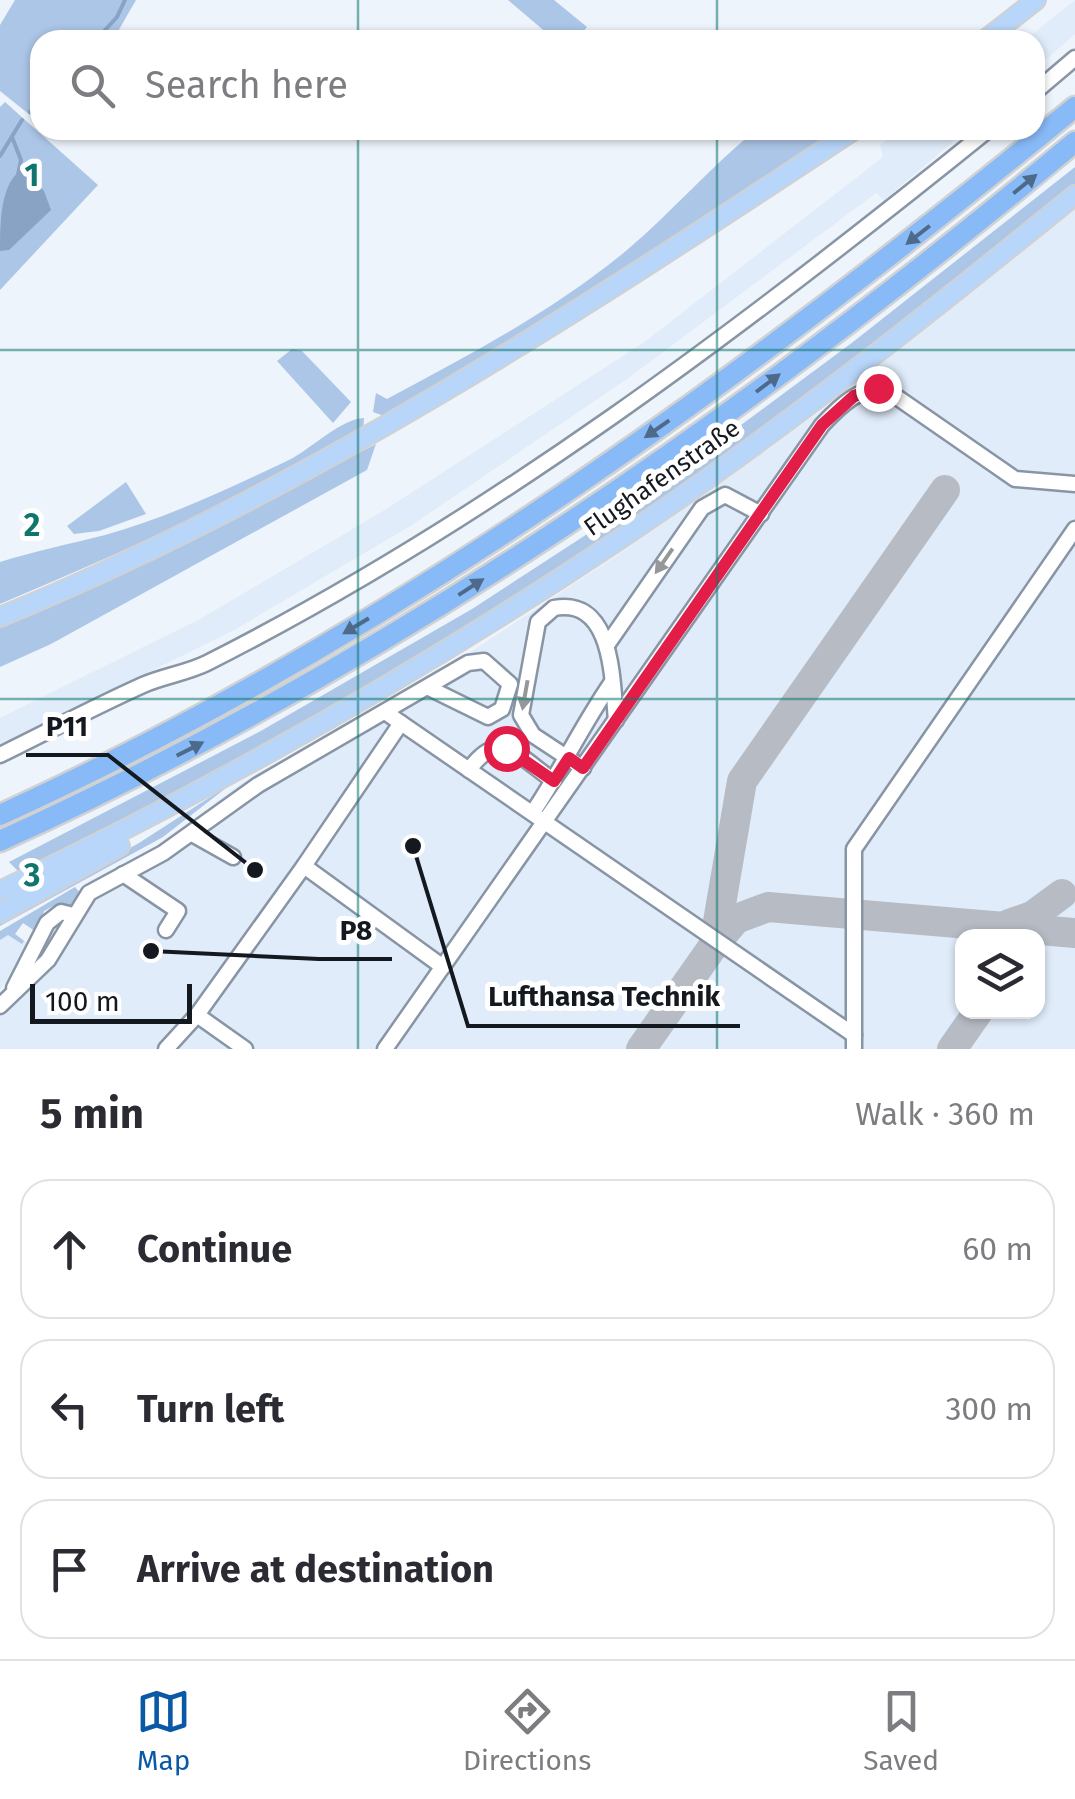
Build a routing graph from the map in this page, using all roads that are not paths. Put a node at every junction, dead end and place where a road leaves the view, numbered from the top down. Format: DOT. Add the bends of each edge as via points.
graph roads {
  1 [pos="1036,0"];
  2 [pos="998,30"];
  3 [pos="1075,58"];
  4 [pos="1045,84"];
  5 [pos="1075,107"];
  6 [pos="1045,131"];
  7 [pos="839,140"];
  8 [pos="975,140"];
  9 [pos="1034,140"];
  10 [pos="1075,142"];
  11 [pos="1075,195"];
  12 [pos="1075,484"];
  13 [pos="761,514"];
  14 [pos="1075,529"];
  15 [pos="0,617"];
  16 [pos="607,645"];
  17 [pos="612,682"];
  18 [pos="427,687"];
  19 [pos="385,712"];
  20 [pos="616,720"];
  21 [pos="402,724"];
  22 [pos="0,756"];
  23 [pos="569,758"];
  24 [pos="250,762"];
  25 [pos="583,768"];
  26 [pos="470,770"];
  27 [pos="554,781"];
  28 [pos="0,815"];
  29 [pos="539,817"];
  30 [pos="192,834"];
  31 [pos="0,842"];
  32 [pos="233,857"];
  33 [pos="304,866"];
  34 [pos="123,874"];
  35 [pos="0,891"];
  36 [pos="0,913"];
  37 [pos="166,930"];
  38 [pos="442,967"];
  39 [pos="4,998"];
  40 [pos="196,1015"];
  41 [pos="854,1042"];
  42 [pos="170,1043"];
  43 [pos="190,1048"];
  44 [pos="245,1049"];
  45 [pos="385,1049"];
  1 -- 2 [label="main road"];
  3 -- 4 [label="street"];
  5 -- 6 [label="highway, one-way"];
  7 -- 15 [label="main road" via="383,429 151,552"];
  8 -- 22 [label="street" via="620,410 444,526 203,666 146,683"];
  9 -- 28 [label="highway, one-way" via="810,318 559,497 301,659"];
  31 -- 10 [label="highway, one-way" via="212,738 469,588 766,384"];
  11 -- 24 [label="main road, Flughafenstraße" via="837,383 624,536 382,690"];
  12 -- 13 [label="street" via="1015,479 878,388 854,396 830,416"];
  13 -- 16 [label="street, one-way" via="725,495 702,508"];
  13 -- 20 [label="street"];
  14 -- 41 [label="street" via="854,849"];
  16 -- 17 [label="street"];
  16 -- 23 [label="street, one-way" via="600,625 575,609 554,608 538,622 522,716 533,735"];
  17 -- 20 [label="street"];
  17 -- 23 [label="street" via="572,739"];
  18 -- 18 [label="street" via="488,717 502,709 510,684 494,666 476,660"];
  18 -- 19 [label="street"];
  19 -- 21 [label="street"];
  19 -- 30 [label="street" via="258,785"];
  20 -- 25 [label="street"];
  21 -- 26 [label="street"];
  21 -- 33 [label="street"];
  23 -- 25 [label="street"];
  23 -- 27 [label="street"];
  24 -- 35 [label="main road, Flughafenstraße"];
  24 -- 36 [label="main road, Flughafenstraße" via="161,825"];
  25 -- 29 [label="street"];
  26 -- 27 [label="street" via="486,748 496,746"];
  26 -- 29 [label="street"];
  27 -- 29 [label="street"];
  29 -- 38 [label="street"];
  29 -- 41 [label="street"];
  30 -- 32 [label="street"];
  30 -- 34 [label="street"];
  33 -- 38 [label="street"];
  33 -- 40 [label="street"];
  34 -- 37 [label="street" via="178,912"];
  34 -- 39 [label="street" via="89,893 48,960"];
  38 -- 45 [label="street"];
  40 -- 42 [label="street"];
  40 -- 44 [label="street"];
  42 -- 43 [label="street"];
}
